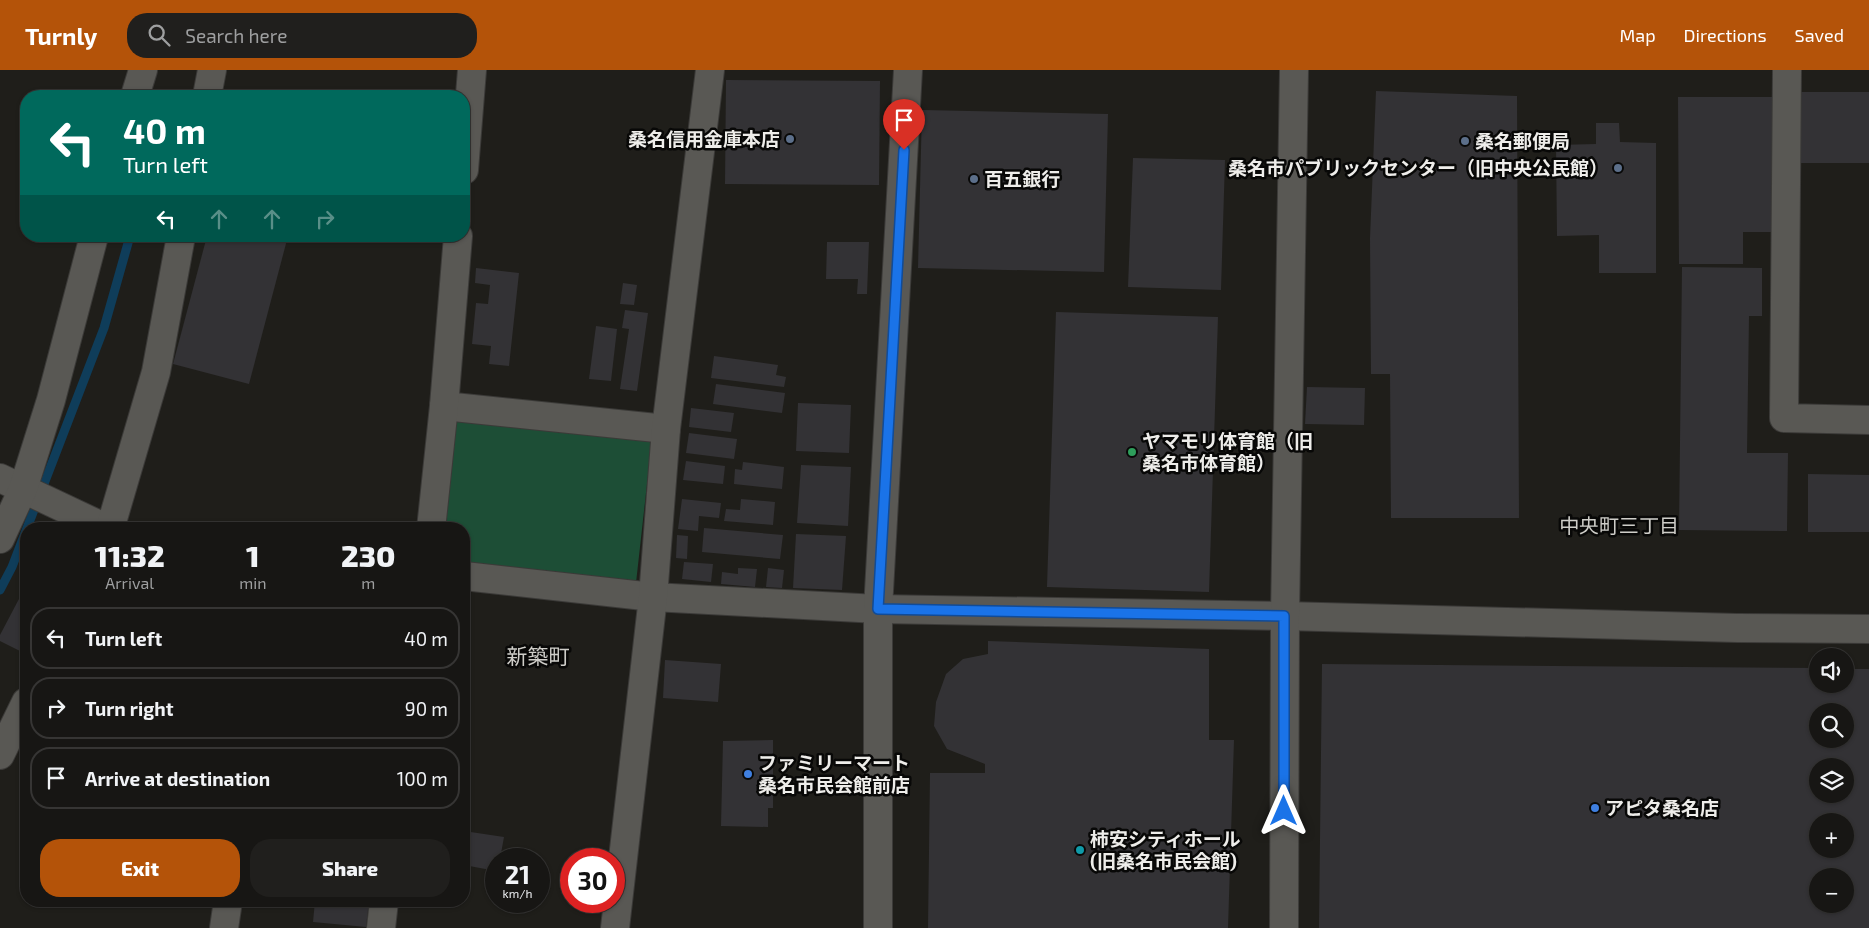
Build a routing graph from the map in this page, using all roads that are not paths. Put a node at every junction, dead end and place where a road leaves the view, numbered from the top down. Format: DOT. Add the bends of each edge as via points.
graph roads {
  1 [pos="142,70"];
  2 [pos="212,70"];
  3 [pos="472,70"];
  4 [pos="710,70"];
  5 [pos="908,70"];
  6 [pos="1294,70"];
  7 [pos="1788,70"];
  8 [pos="137,90"];
  9 [pos="208,90"];
  10 [pos="470,95"];
  11 [pos="92,242"];
  12 [pos="180,242"];
  13 [pos="458,242"];
  14 [pos="444,406"];
  15 [pos="1869,420"];
  16 [pos="666,429"];
  17 [pos="11,483"];
  18 [pos="94,522"];
  19 [pos="111,522"];
  20 [pos="432,522"];
  21 [pos="0,539"];
  22 [pos="470,577"];
  23 [pos="653,597"];
  24 [pos="878,609"];
  25 [pos="1284,616"];
  26 [pos="1869,629"];
  27 [pos="20,714"];
  28 [pos="0,754"];
  29 [pos="227,907"];
  30 [pos="383,907"];
  31 [pos="224,928"];
  32 [pos="381,928"];
  33 [pos="615,928"];
  34 [pos="878,928"];
  35 [pos="1284,928"];
  1 -- 8 [label="street"];
  2 -- 9 [label="street"];
  3 -- 10 [label="street"];
  4 -- 16 [label="street"];
  5 -- 24 [label="street"];
  6 -- 25 [label="street"];
  7 -- 15 [label="street" via="1784,418"];
  11 -- 17 [label="street" via="51,400"];
  12 -- 19 [label="street" via="156,372"];
  13 -- 14 [label="street"];
  14 -- 16 [label="street"];
  14 -- 20 [label="street"];
  16 -- 23 [label="street"];
  17 -- 18 [label="street"];
  17 -- 21 [label="street"];
  22 -- 23 [label="street"];
  23 -- 24 [label="street"];
  23 -- 33 [label="street"];
  24 -- 25 [label="street"];
  24 -- 34 [label="street"];
  25 -- 26 [label="street"];
  25 -- 35 [label="street"];
  27 -- 28 [label="street"];
  29 -- 31 [label="street"];
  30 -- 32 [label="street"];
}
